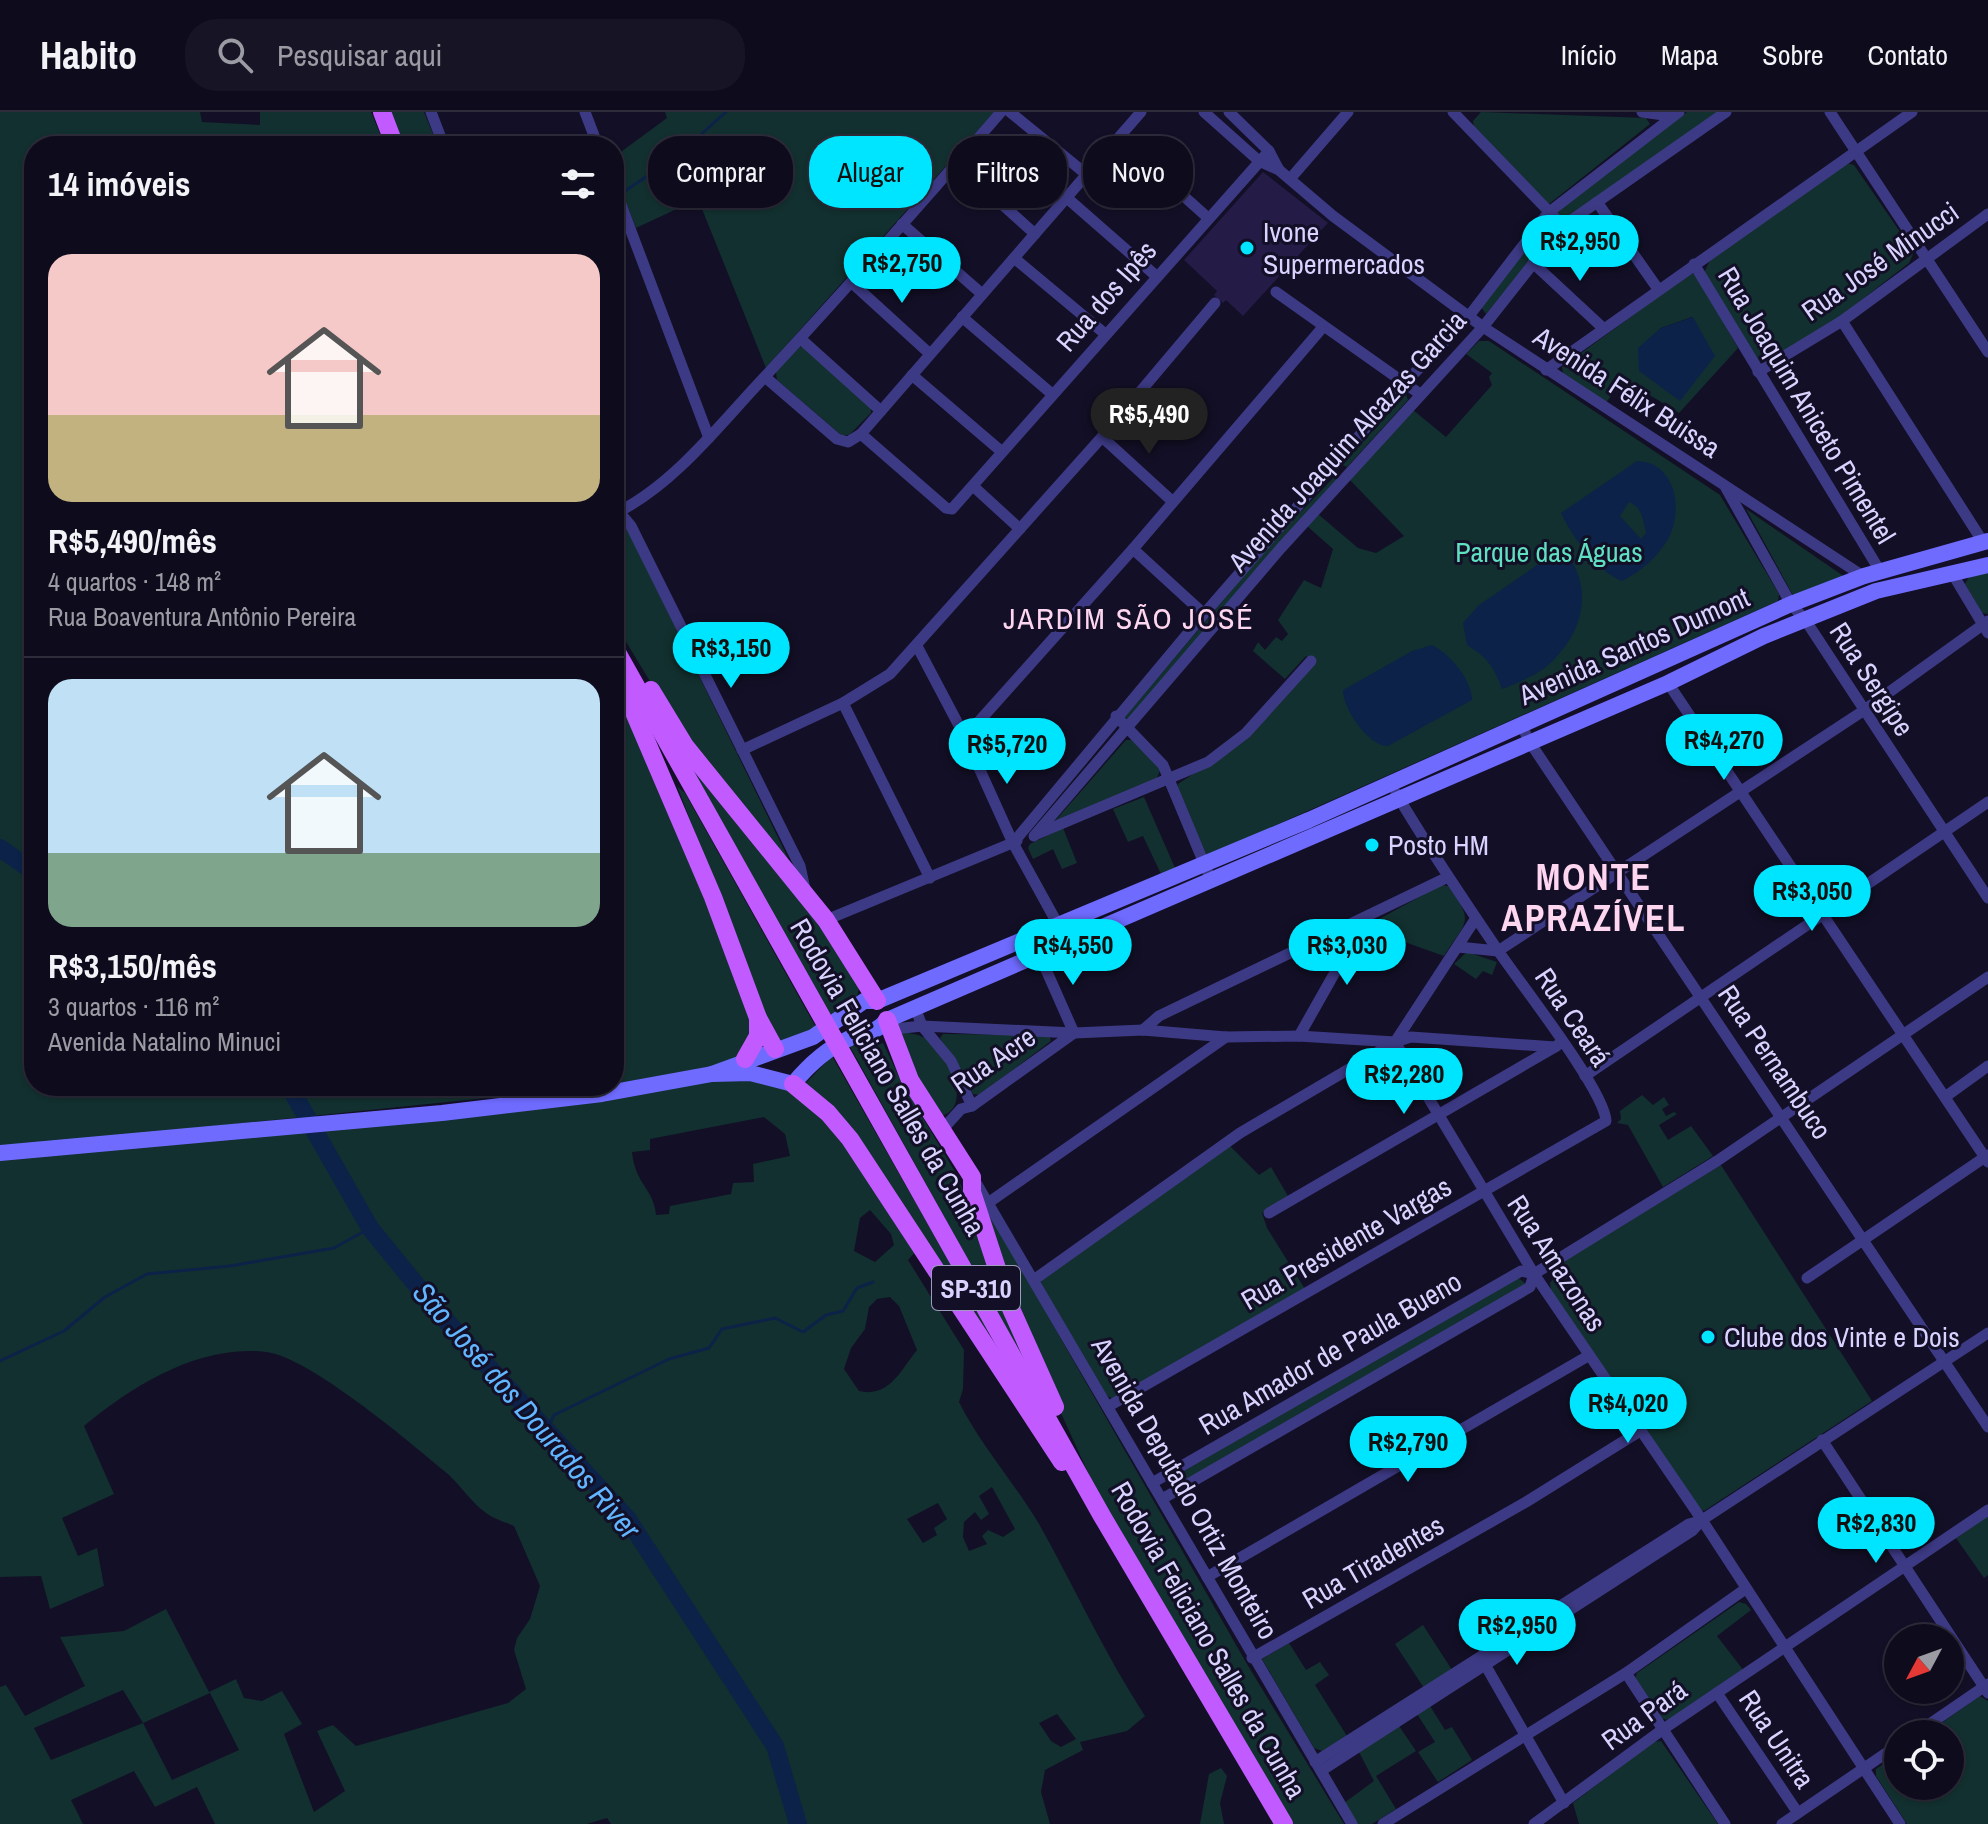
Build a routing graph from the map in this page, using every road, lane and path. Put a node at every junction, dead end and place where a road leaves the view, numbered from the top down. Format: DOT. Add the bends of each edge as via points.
graph roads {
  1 [pos="382,112"];
  2 [pos="431,112"];
  3 [pos="585,112"];
  4 [pos="1001,112"];
  5 [pos="1010,112"];
  6 [pos="1204,112"];
  7 [pos="1348,112"];
  8 [pos="1453,112"];
  9 [pos="1642,112"];
  10 [pos="1726,112"];
  11 [pos="1830,112"];
  12 [pos="1912,112"];
  13 [pos="1137,114"];
  14 [pos="1234,114"];
  15 [pos="1675,114"];
  16 [pos="1224,130"];
  17 [pos="391,136"];
  18 [pos="440,136"];
  19 [pos="594,136"];
  20 [pos="980,136"];
  21 [pos="1120,136"];
  22 [pos="1269,151"];
  23 [pos="1857,152"];
  24 [pos="1259,161"];
  25 [pos="1279,170"];
  26 [pos="948,172"];
  27 [pos="1083,172"];
  28 [pos="1083,178"];
  29 [pos="1290,179"];
  30 [pos="1067,198"];
  31 [pos="1597,202"];
  32 [pos="1193,204"];
  33 [pos="1006,208"];
  34 [pos="1058,208"];
  35 [pos="624,213"];
  36 [pos="1548,213"];
  37 [pos="1988,214"];
  38 [pos="1207,217"];
  39 [pos="902,224"];
  40 [pos="1563,226"];
  41 [pos="1035,234"];
  42 [pos="1014,258"];
  43 [pos="1925,258"];
  44 [pos="1533,263"];
  45 [pos="1694,264"];
  46 [pos="1155,275"];
  47 [pos="851,282"];
  48 [pos="1658,289"];
  49 [pos="1276,292"];
  50 [pos="982,294"];
  51 [pos="1215,303"];
  52 [pos="1469,316"];
  53 [pos="962,317"];
  54 [pos="1842,321"];
  55 [pos="1323,327"];
  56 [pos="1483,327"];
  57 [pos="1603,328"];
  58 [pos="1104,333"];
  59 [pos="801,339"];
  60 [pos="1987,350"];
  61 [pos="930,354"];
  62 [pos="1546,370"];
  63 [pos="1758,372"];
  64 [pos="912,375"];
  65 [pos="765,377"];
  66 [pos="1405,383"];
  67 [pos="1052,394"];
  68 [pos="1420,394"];
  69 [pos="881,411"];
  70 [pos="861,434"];
  71 [pos="1102,437"];
  72 [pos="709,438"];
  73 [pos="1002,452"];
  74 [pos="1336,465"];
  75 [pos="1346,476"];
  76 [pos="1724,483"];
  77 [pos="973,486"];
  78 [pos="1172,501"];
  79 [pos="624,506"];
  80 [pos="624,517"];
  81 [pos="1020,529"];
  82 [pos="1986,542"];
  83 [pos="1133,549"];
  84 [pos="1988,565"];
  85 [pos="1952,573"];
  86 [pos="1872,574"];
  87 [pos="1876,591"];
  88 [pos="1791,604"];
  89 [pos="1204,614"];
  90 [pos="1806,621"];
  91 [pos="1986,626"];
  92 [pos="1759,629"];
  93 [pos="917,646"];
  94 [pos="624,649"];
  95 [pos="1311,661"];
  96 [pos="624,665"];
  97 [pos="1668,683"];
  98 [pos="624,688"];
  99 [pos="843,703"];
  100 [pos="1863,711"];
  101 [pos="1116,716"];
  102 [pos="1521,724"];
  103 [pos="1128,730"];
  104 [pos="965,737"];
  105 [pos="1529,741"];
  106 [pos="742,750"];
  107 [pos="1169,781"];
  108 [pos="1389,782"];
  109 [pos="1740,793"];
  110 [pos="1399,799"];
  111 [pos="1988,802"];
  112 [pos="1309,820"];
  113 [pos="1944,832"];
  114 [pos="1034,836"];
  115 [pos="1317,836"];
  116 [pos="1013,843"];
  117 [pos="1204,862"];
  118 [pos="1618,871"];
  119 [pos="1448,877"];
  120 [pos="930,878"];
  121 [pos="1211,880"];
  122 [pos="807,897"];
  123 [pos="1988,898"];
  124 [pos="1821,915"];
  125 [pos="1476,918"];
  126 [pos="826,920"];
  127 [pos="1364,920"];
  128 [pos="1059,925"];
  129 [pos="1067,941"];
  130 [pos="1458,947"];
  131 [pos="1498,951"];
  132 [pos="1040,956"];
  133 [pos="1988,977"];
  134 [pos="1701,995"];
  135 [pos="877,1001"];
  136 [pos="916,1010"];
  137 [pos="758,1018"];
  138 [pos="922,1026"];
  139 [pos="885,1027"];
  140 [pos="1143,1030"];
  141 [pos="1074,1033"];
  142 [pos="1903,1034"];
  143 [pos="1299,1036"];
  144 [pos="1226,1037"];
  145 [pos="1395,1042"];
  146 [pos="1558,1045"];
  147 [pos="775,1049"];
  148 [pos="745,1059"];
  149 [pos="1988,1066"];
  150 [pos="712,1074"];
  151 [pos="1585,1076"];
  152 [pos="793,1079"];
  153 [pos="624,1089"];
  154 [pos="579,1096"];
  155 [pos="1945,1097"];
  156 [pos="972,1106"];
  157 [pos="1440,1115"];
  158 [pos="1782,1117"];
  159 [pos="1606,1121"];
  160 [pos="942,1130"];
  161 [pos="0,1153"];
  162 [pos="1987,1158"];
  163 [pos="972,1177"];
  164 [pos="1483,1192"];
  165 [pos="988,1203"];
  166 [pos="1269,1213"];
  167 [pos="1863,1239"];
  168 [pos="1534,1274"];
  169 [pos="1807,1278"];
  170 [pos="1035,1279"];
  171 [pos="1988,1333"];
  172 [pos="1588,1356"];
  173 [pos="1945,1362"];
  174 [pos="1109,1406"];
  175 [pos="1988,1427"];
  176 [pos="1640,1431"];
  177 [pos="1822,1440"];
  178 [pos="1152,1483"];
  179 [pos="1162,1499"];
  180 [pos="1988,1510"];
  181 [pos="1102,1516"];
  182 [pos="1702,1520"];
  183 [pos="1906,1565"];
  184 [pos="1207,1577"];
  185 [pos="1744,1590"];
  186 [pos="1785,1650"];
  187 [pos="1252,1658"];
  188 [pos="1484,1662"];
  189 [pos="1626,1673"];
  190 [pos="1987,1688"];
  191 [pos="1717,1693"];
  192 [pos="1937,1720"];
  193 [pos="1662,1730"];
  194 [pos="1523,1735"];
  195 [pos="1884,1755"];
  196 [pos="1318,1767"];
  197 [pos="1864,1769"];
  198 [pos="1564,1803"];
  199 [pos="1798,1813"];
  200 [pos="1284,1824"];
  201 [pos="1352,1824"];
  202 [pos="1383,1824"];
  203 [pos="1534,1824"];
  204 [pos="1725,1824"];
  205 [pos="1782,1824"];
  206 [pos="1900,1824"];
  1 -- 17 [label="main road"];
  2 -- 18 [label="street"];
  3 -- 19 [label="street"];
  4 -- 20 [label="street"];
  5 -- 27 [label="street"];
  6 -- 16 [label="street, Avenida Félix Buissa"];
  7 -- 29 [label="street"];
  8 -- 36 [label="street"];
  9 -- 15 [label="street"];
  10 -- 31 [label="street, Avenida Joaquim Alcazas Garcia"];
  11 -- 23 [label="street"];
  12 -- 23 [label="street"];
  13 -- 21 [label="street"];
  14 -- 16 [label="street"];
  14 -- 22 [label="street, Avenida Félix Buissa"];
  15 -- 36 [label="street, Avenida Joaquim Alcazas Garcia"];
  16 -- 24 [label="street, Avenida Félix Buissa"];
  22 -- 24 [label="street, Rua dos Ipês"];
  22 -- 25 [label="street, Avenida Félix Buissa"];
  23 -- 43 [label="street"];
  23 -- 45 [label="street"];
  24 -- 25 [label="street, Avenida Félix Buissa"];
  24 -- 38 [label="street, Rua dos Ipês"];
  25 -- 29 [label="street, Avenida Félix Buissa"];
  26 -- 39 [label="street"];
  28 -- 30 [label="street"];
  29 -- 52 [label="street, Avenida Félix Buissa"];
  30 -- 46 [label="street"];
  31 -- 40 [label="street, Avenida Joaquim Alcazas Garcia"];
  31 -- 48 [label="street"];
  32 -- 38 [label="street"];
  33 -- 41 [label="street"];
  34 -- 41 [label="street"];
  35 -- 72 [label="street"];
  36 -- 40 [label="street"];
  36 -- 52 [label="street, Avenida Joaquim Alcazas Garcia"];
  37 -- 43 [label="street, Rua José Minucci"];
  38 -- 46 [label="street, Rua dos Ipês"];
  39 -- 47 [label="street"];
  39 -- 50 [label="street"];
  40 -- 44 [label="street, Avenida Joaquim Alcazas Garcia"];
  41 -- 42 [label="street"];
  42 -- 50 [label="street"];
  42 -- 58 [label="street"];
  43 -- 54 [label="street, Rua José Minucci"];
  43 -- 60 [label="street"];
  44 -- 56 [label="street, Avenida Joaquim Alcazas Garcia"];
  44 -- 57 [label="street"];
  45 -- 48 [label="street"];
  45 -- 63 [label="street, Rua Joaquim Aniceto Pimentel"];
  46 -- 58 [label="street, Rua dos Ipês"];
  47 -- 59 [label="street"];
  47 -- 61 [label="street"];
  48 -- 57 [label="street"];
  49 -- 55 [label="street"];
  50 -- 53 [label="street"];
  51 -- 71 [label="street"];
  52 -- 56 [label="street, Avenida Félix Buissa"];
  52 -- 66 [label="street, Avenida Joaquim Alcazas Garcia"];
  53 -- 61 [label="street"];
  53 -- 67 [label="street"];
  54 -- 63 [label="street, Rua José Minucci"];
  54 -- 82 [label="street"];
  55 -- 66 [label="street"];
  55 -- 78 [label="street"];
  56 -- 62 [label="street, Avenida Félix Buissa"];
  56 -- 68 [label="street, Avenida Joaquim Alcazas Garcia"];
  57 -- 62 [label="street"];
  58 -- 67 [label="street, Rua dos Ipês"];
  59 -- 65 [label="street"];
  59 -- 69 [label="street"];
  61 -- 64 [label="street"];
  62 -- 76 [label="street, Avenida Félix Buissa"];
  63 -- 86 [label="street, Rua Joaquim Aniceto Pimentel"];
  64 -- 69 [label="street"];
  64 -- 73 [label="street"];
  65 -- 70 [label="street" via="837,439 848,442"];
  65 -- 72 [label="street"];
  66 -- 68 [label="street"];
  66 -- 74 [label="street, Avenida Joaquim Alcazas Garcia"];
  67 -- 73 [label="street, Rua dos Ipês"];
  68 -- 75 [label="street, Avenida Joaquim Alcazas Garcia"];
  69 -- 70 [label="street"];
  70 -- 77 [label="street, Rua dos Ipês" via="949,510"];
  71 -- 78 [label="street"];
  71 -- 81 [label="street"];
  72 -- 79 [label="street" via="641,500"];
  73 -- 77 [label="street, Rua dos Ipês"];
  74 -- 75 [label="street"];
  74 -- 89 [label="street, Avenida Joaquim Alcazas Garcia"];
  75 -- 103 [label="street, Avenida Joaquim Alcazas Garcia"];
  76 -- 86 [label="street, Avenida Félix Buissa"];
  76 -- 88 [label="street, Rua Sergipe"];
  77 -- 81 [label="street"];
  78 -- 83 [label="street"];
  80 -- 106 [label="street"];
  81 -- 93 [label="street"];
  82 -- 86 [label="street, Avenida Santos Dumont"];
  83 -- 89 [label="street"];
  83 -- 104 [label="street"];
  84 -- 85 [label="street, Avenida Santos Dumont"];
  85 -- 87 [label="street, Avenida Santos Dumont"];
  85 -- 91 [label="street"];
  86 -- 87 [label="street, Avenida Félix Buissa"];
  86 -- 88 [label="street, Avenida Santos Dumont"];
  87 -- 90 [label="street, Avenida Santos Dumont"];
  88 -- 90 [label="street, Rua Sergipe"];
  88 -- 92 [label="street, Avenida Santos Dumont"];
  89 -- 101 [label="street, Avenida Joaquim Alcazas Garcia"];
  90 -- 92 [label="street, Avenida Santos Dumont"];
  90 -- 100 [label="street, Rua Sergipe"];
  91 -- 100 [label="street"];
  92 -- 97 [label="street, Avenida Santos Dumont"];
  92 -- 102 [label="street, Avenida Santos Dumont"];
  93 -- 99 [label="street" via="890,674"];
  93 -- 104 [label="street"];
  94 -- 122 [label="main road" via="685,746"];
  95 -- 107 [label="street" via="1246,733 1208,762"];
  96 -- 181 [label="main road, Rodovia Feliciano Salles da Cunha / SP-310"];
  97 -- 105 [label="street, Avenida Santos Dumont"];
  97 -- 109 [label="street"];
  98 -- 137 [label="main road"];
  99 -- 106 [label="street"];
  99 -- 120 [label="street"];
  100 -- 109 [label="street"];
  100 -- 113 [label="street, Rua Sergipe"];
  101 -- 103 [label="street"];
  101 -- 116 [label="street, Avenida Joaquim Alcazas Garcia"];
  102 -- 105 [label="street, Rua Pernambuco"];
  102 -- 108 [label="street, Avenida Santos Dumont"];
  103 -- 107 [label="street" via="1163,765"];
  103 -- 114 [label="street, Avenida Joaquim Alcazas Garcia"];
  104 -- 116 [label="street"];
  105 -- 110 [label="street, Avenida Santos Dumont"];
  105 -- 118 [label="street, Rua Pernambuco"];
  106 -- 122 [label="street" via="800,866"];
  107 -- 114 [label="street"];
  107 -- 117 [label="street"];
  108 -- 110 [label="street, Rua Ceará"];
  108 -- 112 [label="street, Avenida Santos Dumont"];
  109 -- 118 [label="street"];
  109 -- 124 [label="street"];
  110 -- 115 [label="street, Avenida Santos Dumont"];
  110 -- 119 [label="street, Rua Ceará"];
  111 -- 113 [label="street"];
  112 -- 115 [label="street"];
  112 -- 117 [label="street, Avenida Santos Dumont"];
  113 -- 123 [label="street, Rua Sergipe"];
  113 -- 124 [label="street"];
  114 -- 116 [label="street"];
  115 -- 121 [label="street, Avenida Santos Dumont"];
  116 -- 120 [label="street"];
  116 -- 128 [label="street"];
  117 -- 121 [label="street"];
  117 -- 128 [label="street, Avenida Santos Dumont"];
  118 -- 131 [label="street"];
  118 -- 134 [label="street, Rua Pernambuco"];
  119 -- 125 [label="street, Rua Ceará"];
  119 -- 127 [label="street"];
  120 -- 126 [label="street"];
  121 -- 129 [label="street, Avenida Santos Dumont"];
  122 -- 126 [label="main road"];
  124 -- 134 [label="street"];
  124 -- 142 [label="street"];
  125 -- 130 [label="street"];
  125 -- 131 [label="street, Rua Ceará"];
  126 -- 135 [label="main road"];
  127 -- 140 [label="street" via="1159,1016"];
  127 -- 143 [label="street"];
  128 -- 129 [label="street"];
  128 -- 135 [label="street, Avenida Santos Dumont"];
  129 -- 132 [label="street, Avenida Santos Dumont"];
  130 -- 131 [label="street"];
  130 -- 145 [label="street"];
  131 -- 146 [label="street, Rua Ceará"];
  132 -- 136 [label="street, Avenida Santos Dumont"];
  132 -- 141 [label="street"];
  133 -- 142 [label="street, Rua Amador de Paula Bueno"];
  134 -- 151 [label="street"];
  134 -- 158 [label="street, Rua Pernambuco"];
  135 -- 139 [label="street"];
  135 -- 147 [label="street, Avenida Santos Dumont" via="864,1001 826,1031"];
  136 -- 138 [label="street"];
  136 -- 139 [label="street, Avenida Santos Dumont"];
  137 -- 147 [label="main road"];
  137 -- 148 [label="main road" via="758,1036"];
  138 -- 139 [label="street"];
  138 -- 141 [label="street"];
  138 -- 156 [label="street" via="951,1061"];
  139 -- 152 [label="street, Avenida Santos Dumont" via="838,1044"];
  139 -- 160 [label="main road"];
  140 -- 141 [label="street"];
  140 -- 144 [label="street"];
  141 -- 156 [label="street, Rua Acre"];
  142 -- 155 [label="street"];
  142 -- 158 [label="street, Rua Amador de Paula Bueno"];
  143 -- 144 [label="street"];
  143 -- 145 [label="street"];
  144 -- 165 [label="street"];
  145 -- 146 [label="street" via="1411,1037"];
  145 -- 157 [label="street, Rua Amazonas"];
  145 -- 170 [label="street" via="1240,1133"];
  146 -- 151 [label="street, Rua Ceará"];
  146 -- 157 [label="street"];
  147 -- 148 [label="street, Avenida Santos Dumont"];
  147 -- 152 [label="street" via="773,1060"];
  148 -- 150 [label="street, Avenida Santos Dumont"];
  149 -- 155 [label="street"];
  150 -- 152 [label="street"];
  150 -- 153 [label="street"];
  151 -- 159 [label="street, Rua Ceará" via="1606,1111"];
  152 -- 181 [label="main road" via="850,1139 1042,1435"];
  154 -- 161 [label="street"];
  155 -- 162 [label="street"];
  156 -- 160 [label="street, Rua Acre" via="961,1109"];
  157 -- 164 [label="street, Rua Amazonas"];
  157 -- 166 [label="street"];
  158 -- 167 [label="street, Rua Pernambuco"];
  158 -- 168 [label="street, Rua Amador de Paula Bueno"];
  159 -- 164 [label="street, Rua Presidente Vargas"];
  160 -- 163 [label="main road"];
  162 -- 167 [label="street"];
  163 -- 165 [label="street, Avenida Deputado Ortiz Monteiro"];
  163 -- 181 [label="main road" via="972,1192 1008,1302"];
  164 -- 168 [label="street, Rua Amazonas"];
  164 -- 174 [label="street, Rua Presidente Vargas"];
  165 -- 170 [label="street, Avenida Deputado Ortiz Monteiro"];
  167 -- 169 [label="street"];
  167 -- 173 [label="street, Rua Pernambuco"];
  168 -- 172 [label="street, Rua Amazonas"];
  168 -- 178 [label="street, Rua Amador de Paula Bueno" via="1521,1271"];
  168 -- 179 [label="street, Rua Amador de Paula Bueno" via="1530,1287"];
  170 -- 174 [label="street, Avenida Deputado Ortiz Monteiro"];
  171 -- 173 [label="street"];
  172 -- 176 [label="street, Rua Amazonas"];
  172 -- 184 [label="street"];
  173 -- 175 [label="street, Rua Pernambuco"];
  173 -- 177 [label="street"];
  174 -- 178 [label="street, Avenida Deputado Ortiz Monteiro"];
  176 -- 182 [label="street, Rua Amazonas"];
  176 -- 187 [label="street, Rua Tiradentes"];
  177 -- 182 [label="street"];
  177 -- 183 [label="street"];
  178 -- 179 [label="street, Avenida Deputado Ortiz Monteiro"];
  179 -- 184 [label="street, Avenida Deputado Ortiz Monteiro"];
  180 -- 183 [label="street, Rua Pará"];
  181 -- 200 [label="main road, Rodovia Feliciano Salles da Cunha / SP-310"];
  182 -- 185 [label="street, Rua Amazonas"];
  182 -- 188 [label="street"];
  183 -- 186 [label="street, Rua Pará"];
  183 -- 190 [label="street"];
  184 -- 187 [label="street, Avenida Deputado Ortiz Monteiro"];
  185 -- 186 [label="street, Rua Amazonas"];
  185 -- 189 [label="street"];
  186 -- 191 [label="street, Rua Pará"];
  186 -- 197 [label="street, Rua Amazonas"];
  187 -- 196 [label="street, Avenida Deputado Ortiz Monteiro"];
  188 -- 194 [label="street"];
  188 -- 196 [label="street"];
  189 -- 193 [label="street"];
  189 -- 194 [label="street"];
  190 -- 192 [label="street"];
  191 -- 193 [label="street, Rua Pará"];
  191 -- 199 [label="street, Rua Unitra"];
  193 -- 198 [label="street, Rua Pará"];
  193 -- 204 [label="street"];
  194 -- 198 [label="street"];
  194 -- 202 [label="street"];
  195 -- 197 [label="street"];
  196 -- 201 [label="street, Avenida Deputado Ortiz Monteiro"];
  197 -- 199 [label="street"];
  197 -- 206 [label="street, Rua Amazonas"];
  198 -- 203 [label="street, Rua Pará"];
  199 -- 205 [label="street"];
}
